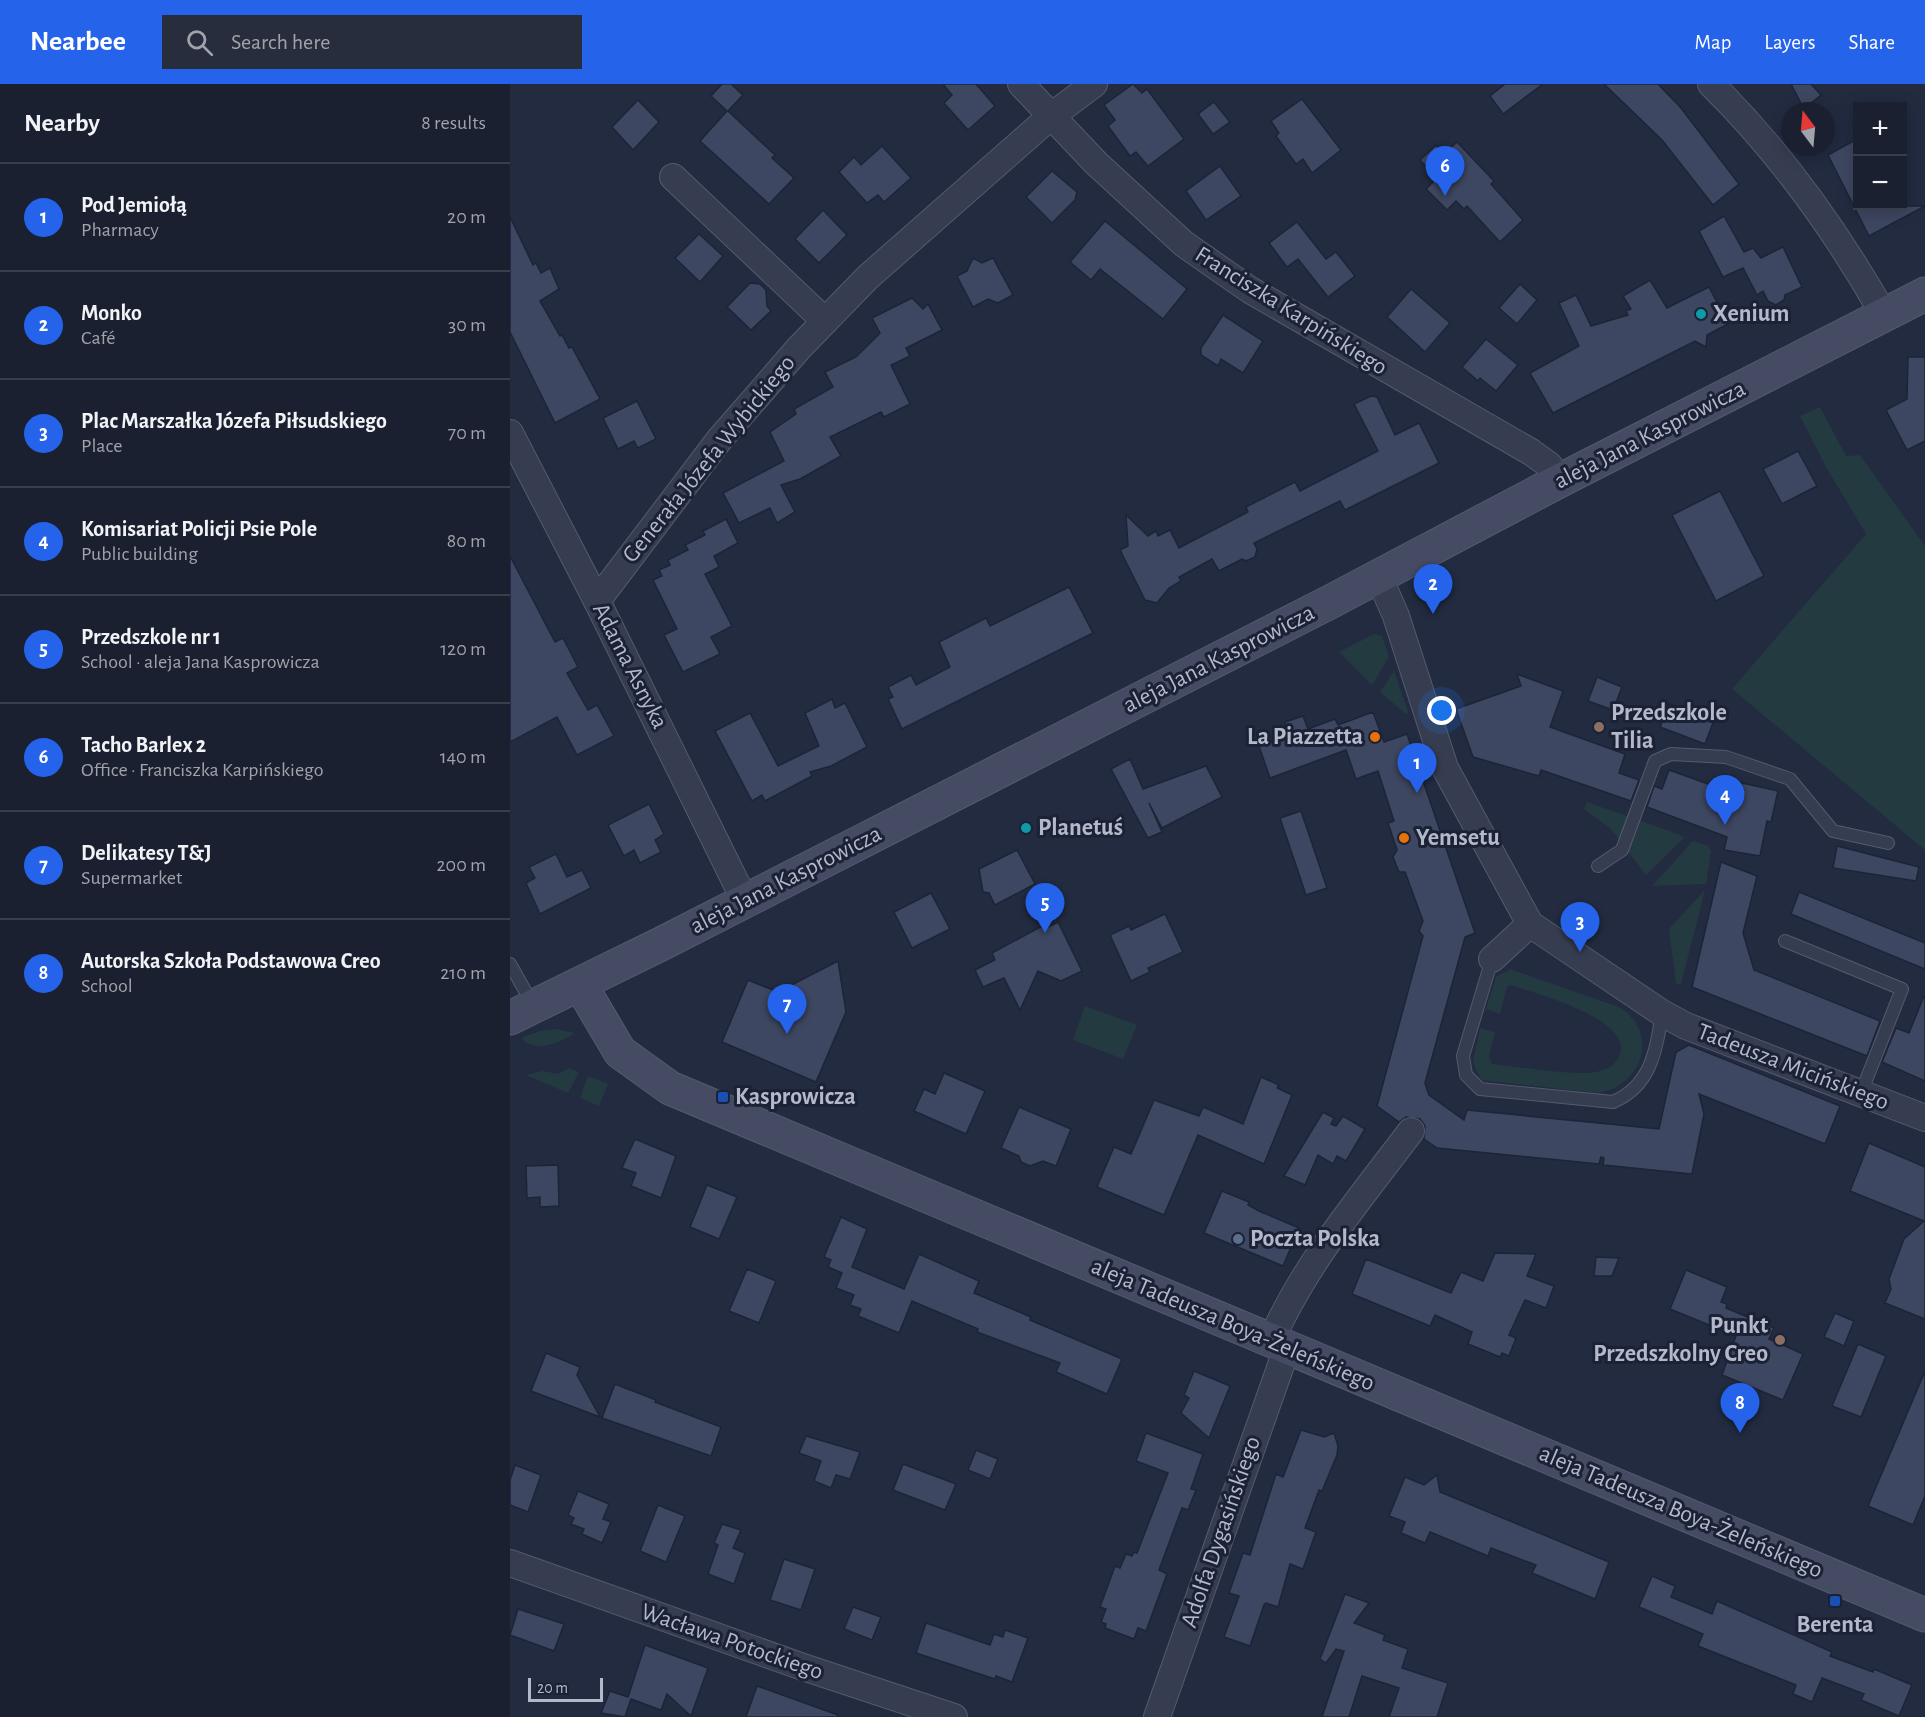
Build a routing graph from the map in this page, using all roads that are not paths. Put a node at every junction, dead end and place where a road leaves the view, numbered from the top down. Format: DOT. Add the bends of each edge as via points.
graph roads {
  1 [pos="1021,84"];
  2 [pos="1094,84"];
  3 [pos="1711,84"];
  4 [pos="1050,117"];
  5 [pos="673,177"];
  6 [pos="1925,294"];
  7 [pos="1884,315"];
  8 [pos="825,321"];
  9 [pos="510,434"];
  10 [pos="1558,481"];
  11 [pos="1379,577"];
  12 [pos="597,601"];
  13 [pos="1888,843"];
  14 [pos="1598,866"];
  15 [pos="745,902"];
  16 [pos="1530,924"];
  17 [pos="1785,940"];
  18 [pos="1492,959"];
  19 [pos="510,964"];
  20 [pos="580,984"];
  21 [pos="522,1012"];
  22 [pos="1662,1013"];
  23 [pos="1861,1093"];
  24 [pos="1925,1118"];
  25 [pos="1411,1131"];
  26 [pos="1279,1345"];
  27 [pos="510,1563"];
  28 [pos="1925,1615"];
  29 [pos="954,1717"];
  30 [pos="1157,1717"];
  1 -- 4 [label="street, Franciszka Karpińskiego"];
  2 -- 4 [label="street, Generała Józefa Wybickiego"];
  3 -- 7 [label="street" via="1796,180"];
  4 -- 8 [label="street, Generała Józefa Wybickiego"];
  4 -- 10 [label="street, Franciszka Karpińskiego" via="1184,244 1250,290 1531,452 1549,465"];
  5 -- 8 [label="street"];
  6 -- 7 [label="street, aleja Jana Kasprowicza"];
  7 -- 10 [label="street, aleja Jana Kasprowicza"];
  8 -- 12 [label="street, Generała Józefa Wybickiego" via="719,440"];
  9 -- 12 [label="street, Adama Asnyka"];
  10 -- 11 [label="street, aleja Jana Kasprowicza"];
  11 -- 15 [label="street, aleja Jana Kasprowicza"];
  11 -- 16 [label="street" via="1396,616 1445,768"];
  12 -- 15 [label="street, Adama Asnyka"];
  13 -- 14 [label="lane" via="1833,831 1790,779 1726,757 1671,754 1655,761 1622,850"];
  15 -- 20 [label="street, aleja Jana Kasprowicza"];
  16 -- 18 [label="street"];
  16 -- 22 [label="street, Tadeusza Micińskiego"];
  17 -- 23 [label="lane" via="1902,989"];
  18 -- 22 [label="lane" via="1463,1056 1466,1075 1480,1089 1613,1102 1621,1099 1643,1081 1658,1040"];
  19 -- 21 [label="lane"];
  20 -- 21 [label="street, aleja Jana Kasprowicza"];
  20 -- 26 [label="street, aleja Tadeusza Boya-Żeleńskiego" via="620,1052 670,1088"];
  22 -- 23 [label="street, Tadeusza Micińskiego" via="1686,1026"];
  23 -- 24 [label="street, Tadeusza Micińskiego"];
  25 -- 26 [label="street, Adolfa Dygasińskiego" via="1288,1306"];
  26 -- 28 [label="street, aleja Tadeusza Boya-Żeleńskiego"];
  26 -- 30 [label="street, Adolfa Dygasińskiego"];
  27 -- 29 [label="street, Wacława Potockiego"];
}
